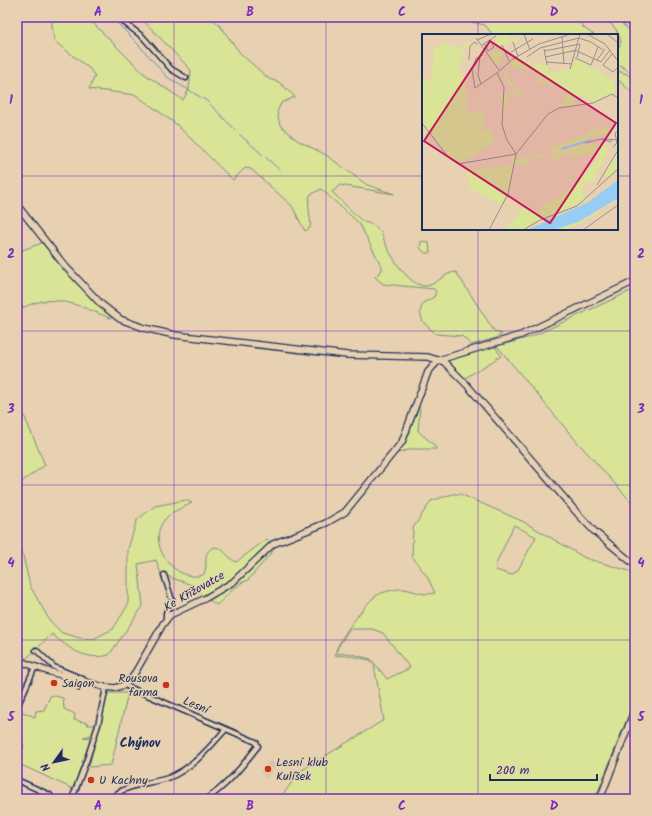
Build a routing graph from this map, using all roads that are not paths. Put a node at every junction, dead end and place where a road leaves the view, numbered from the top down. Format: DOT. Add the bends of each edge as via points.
graph roads {
  1 [pos="116,17"];
  2 [pos="186,78"];
  3 [pos="17,205"];
  4 [pos="635,281"];
  5 [pos="439,360"];
  6 [pos="635,566"];
  7 [pos="164,575"];
  8 [pos="166,619"];
  9 [pos="36,650"];
  10 [pos="17,660"];
  11 [pos="35,667"];
  12 [pos="83,682"];
  13 [pos="124,685"];
  14 [pos="106,688"];
  15 [pos="17,707"];
  16 [pos="635,709"];
  17 [pos="226,729"];
  18 [pos="17,780"];
  19 [pos="117,794"];
  20 [pos="48,799"];
  21 [pos="72,799"];
  22 [pos="111,799"];
  23 [pos="117,799"];
  24 [pos="206,799"];
  25 [pos="600,799"];
  1 -- 2 [label="street" via="143,37 171,69"];
  3 -- 5 [label="street" via="65,266 101,304 120,319 144,328 175,335 339,354 428,357"];
  4 -- 5 [label="street" via="532,331"];
  5 -- 6 [label="street" via="448,365 467,385 594,531"];
  5 -- 8 [label="street, Ke Křižovatce" via="428,372 402,442 345,512 326,523 273,544 233,582"];
  7 -- 8 [label="street" via="172,600"];
  8 -- 13 [label="street, Ke Křižovatce" via="134,676"];
  9 -- 12 [label="street" via="50,664 81,678"];
  10 -- 11 [label="street"];
  11 -- 12 [label="street"];
  11 -- 15 [label="street"];
  12 -- 14 [label="street"];
  13 -- 14 [label="street"];
  13 -- 17 [label="street, Lesní"];
  14 -- 21 [label="street" via="98,725"];
  16 -- 25 [label="street"];
  17 -- 19 [label="street" via="205,754 190,766 168,777"];
  17 -- 24 [label="street, Lesní" via="256,742 258,746 225,784"];
  18 -- 20 [label="street" via="50,795"];
  19 -- 22 [label="street"];
  19 -- 23 [label="street"];
}
